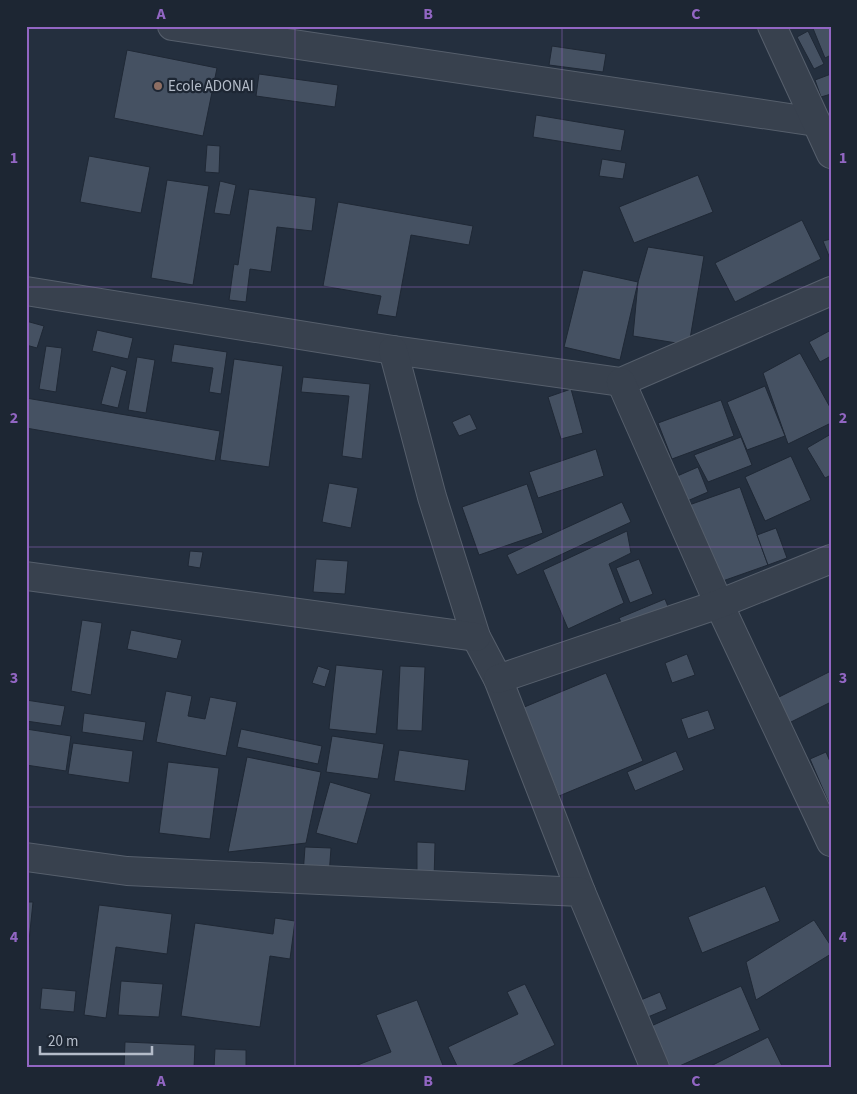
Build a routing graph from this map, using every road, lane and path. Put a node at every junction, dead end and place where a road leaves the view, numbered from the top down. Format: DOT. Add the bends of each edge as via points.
graph roads {
  1 [pos="172,26"];
  2 [pos="772,26"];
  3 [pos="214,30"];
  4 [pos="816,122"];
  5 [pos="831,154"];
  6 [pos="26,291"];
  7 [pos="831,291"];
  8 [pos="393,350"];
  9 [pos="621,382"];
  10 [pos="831,559"];
  11 [pos="26,576"];
  12 [pos="719,604"];
  13 [pos="476,637"];
  14 [pos="498,679"];
  15 [pos="831,842"];
  16 [pos="26,857"];
  17 [pos="581,892"];
  18 [pos="655,1068"];
  1 -- 3 [label="street"];
  2 -- 4 [label="street"];
  3 -- 4 [label="street"];
  4 -- 5 [label="street"];
  6 -- 8 [label="street"];
  7 -- 9 [label="street"];
  8 -- 9 [label="street"];
  8 -- 13 [label="street" via="432,497"];
  9 -- 12 [label="street"];
  10 -- 12 [label="street"];
  11 -- 13 [label="street"];
  12 -- 14 [label="street"];
  12 -- 15 [label="street"];
  13 -- 14 [label="street"];
  14 -- 17 [label="street"];
  16 -- 17 [label="street" via="127,870"];
  17 -- 18 [label="street"];
}
